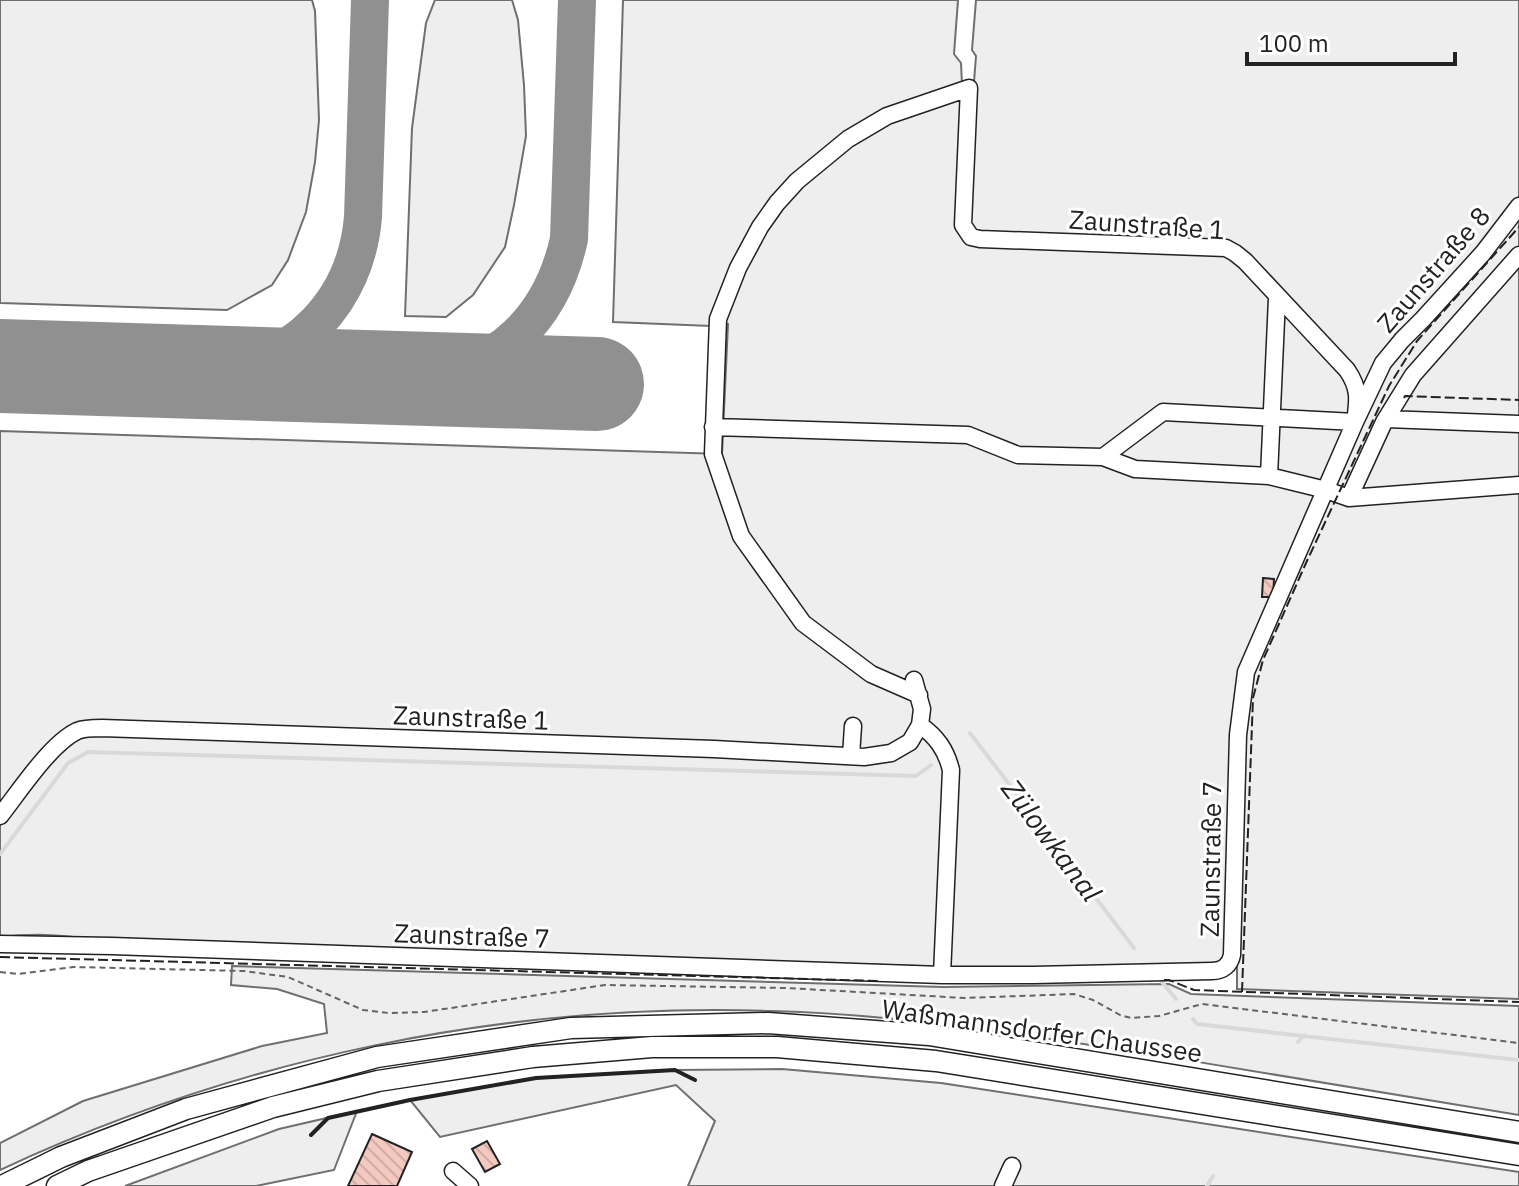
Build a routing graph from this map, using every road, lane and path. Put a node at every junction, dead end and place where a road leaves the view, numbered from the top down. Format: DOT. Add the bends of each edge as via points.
graph roads {
  1 [pos="1519,206"];
  2 [pos="1519,255"];
  3 [pos="1277,298"];
  4 [pos="1271,418"];
  5 [pos="1386,419"];
  6 [pos="1355,422"];
  7 [pos="1519,424"];
  8 [pos="713,427"];
  9 [pos="1103,457"];
  10 [pos="1269,476"];
  11 [pos="1519,485"];
  12 [pos="1326,490"];
  13 [pos="1349,498"];
  14 [pos="1310,528"];
  15 [pos="920,725"];
  16 [pos="853,726"];
  17 [pos="851,756"];
  18 [pos="0,816"];
  19 [pos="0,944"];
  20 [pos="0,972"];
  21 [pos="942,975"];
  22 [pos="1519,1043"];
  23 [pos="1519,1132"];
  24 [pos="1519,1155"];
  25 [pos="1012,1166"];
  26 [pos="453,1171"];
  27 [pos="2,1186"];
  28 [pos="57,1186"];
  29 [pos="470,1186"];
  30 [pos="1003,1186"];
  1 -- 6 [label="street, Zaunstraße 8" via="1383,363"];
  2 -- 5 [label="street" via="1413,375"];
  3 -- 4 [label="street"];
  3 -- 6 [label="street, Zaunstraße 1" via="1356,383"];
  3 -- 8 [label="street, Zaunstraße 1" via="1245,261 1226,248 971,237 963,225 969,88 887,116 848,139 777,203 738,268 718,319"];
  4 -- 6 [label="street"];
  4 -- 9 [label="street" via="1163,412"];
  4 -- 10 [label="street"];
  5 -- 7 [label="street"];
  5 -- 13 [label="street"];
  6 -- 12 [label="street, Zaunstraße 1"];
  8 -- 9 [label="street" via="968,435 1018,455"];
  8 -- 15 [label="street" via="713,454 741,536 803,623 871,674 917,687"];
  9 -- 10 [label="street" via="1135,469"];
  10 -- 12 [label="street"];
  11 -- 13 [label="street"];
  12 -- 13 [label="street"];
  12 -- 14 [label="street, Zaunstraße 1"];
  14 -- 21 [label="street, Zaunstraße 7" via="1246,672 1238,735 1232,955 1227,966 1218,971"];
  15 -- 17 [label="street, Zaunstraße 1" via="910,742 891,753"];
  15 -- 21 [label="street" via="935,736 951,770"];
  16 -- 17 [label="street"];
  17 -- 18 [label="street, Zaunstraße 1" via="102,728 66,738"];
  19 -- 21 [label="street, Zaunstraße 7"];
  20 -- 22 [label="path" via="74,967 244,971 288,977 363,1010 389,1013 605,985 965,998 1074,994 1131,1018 1202,1004"];
  23 -- 27 [label="main road, Waßmannsdorfer Chaussee" via="929,1035 768,1023 571,1028 377,1057 186,1109"];
  24 -- 28 [label="main road, Waßmannsdorfer Chaussee" via="936,1061 777,1047 652,1047 533,1057 378,1081 273,1107"];
  25 -- 30 [label="street"];
  26 -- 29 [label="street"];
}
